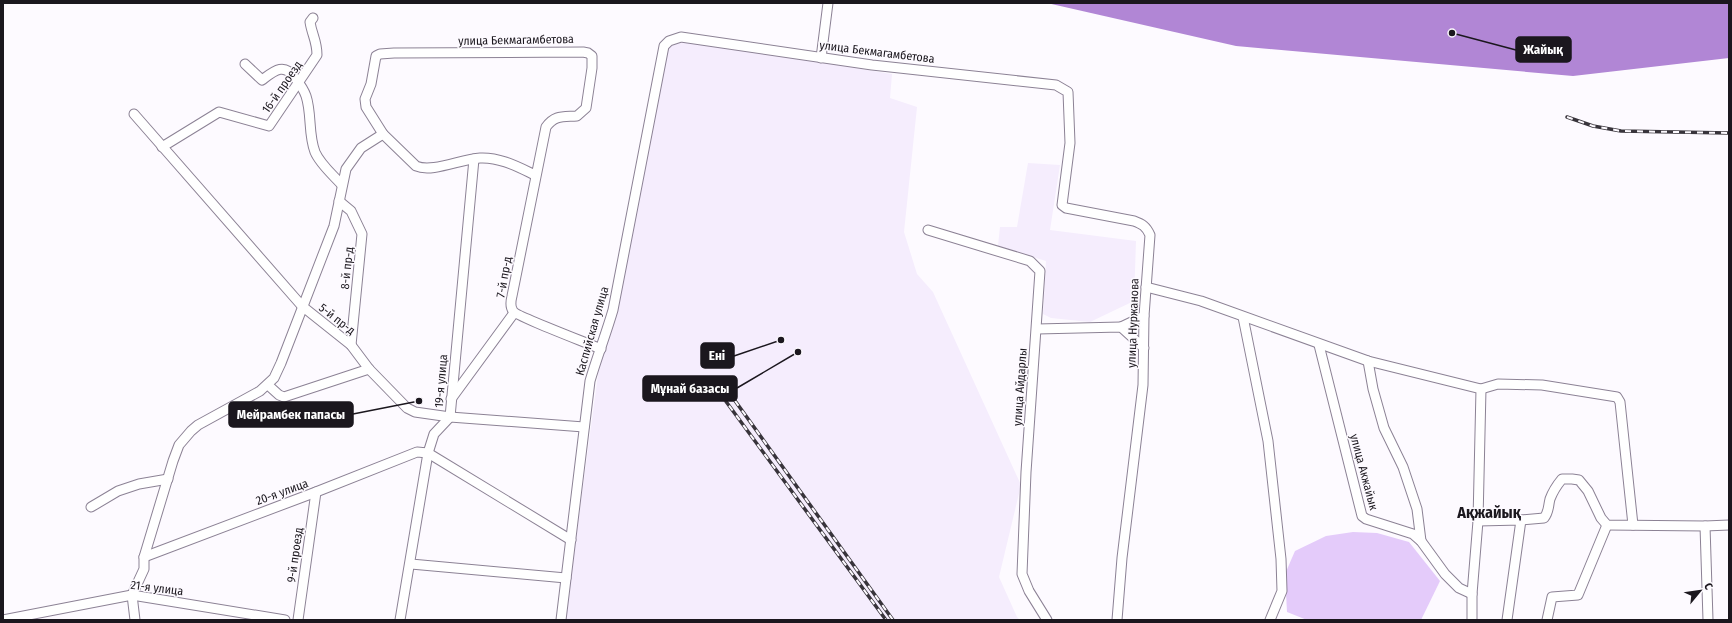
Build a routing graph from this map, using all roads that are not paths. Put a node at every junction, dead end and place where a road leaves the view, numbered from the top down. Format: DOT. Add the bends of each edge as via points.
graph roads {
  1 [pos="828,3"];
  2 [pos="313,18"];
  3 [pos="681,37"];
  4 [pos="821,58"];
  5 [pos="245,64"];
  6 [pos="298,82"];
  7 [pos="1068,92"];
  8 [pos="134,114"];
  9 [pos="383,134"];
  10 [pos="162,147"];
  11 [pos="474,159"];
  12 [pos="536,175"];
  13 [pos="342,186"];
  14 [pos="340,201"];
  15 [pos="928,230"];
  16 [pos="1146,287"];
  17 [pos="302,306"];
  18 [pos="514,313"];
  19 [pos="1144,316"];
  20 [pos="1243,317"];
  21 [pos="1121,327"];
  22 [pos="1037,330"];
  23 [pos="351,345"];
  24 [pos="1319,345"];
  25 [pos="1144,348"];
  26 [pos="602,349"];
  27 [pos="1368,361"];
  28 [pos="369,369"];
  29 [pos="268,385"];
  30 [pos="1481,389"];
  31 [pos="450,400"];
  32 [pos="450,417"];
  33 [pos="584,427"];
  34 [pos="428,453"];
  35 [pos="168,479"];
  36 [pos="316,492"];
  37 [pos="91,507"];
  38 [pos="1521,520"];
  39 [pos="1478,521"];
  40 [pos="1607,525"];
  41 [pos="1633,525"];
  42 [pos="1729,525"];
  43 [pos="1705,526"];
  44 [pos="570,540"];
  45 [pos="1421,541"];
  46 [pos="144,557"];
  47 [pos="410,564"];
  48 [pos="566,578"];
  49 [pos="1472,594"];
  50 [pos="132,595"];
  51 [pos="3,620"];
  52 [pos="135,620"];
  53 [pos="285,620"];
  54 [pos="298,620"];
  55 [pos="400,620"];
  56 [pos="561,620"];
  57 [pos="1047,620"];
  58 [pos="1117,620"];
  59 [pos="1270,620"];
  60 [pos="1472,620"];
  61 [pos="1507,620"];
  62 [pos="1547,620"];
  63 [pos="1708,620"];
  1 -- 4 [label="street"];
  2 -- 6 [label="street, 16-й проезд" via="310,22 317,43 317,56"];
  3 -- 4 [label="street, улица Бекмагамбетова"];
  3 -- 26 [label="street, Каспийская улица" via="669,40 664,46 613,310"];
  4 -- 7 [label="street, улица Бекмагамбетова" via="1056,85"];
  5 -- 6 [label="street" via="262,80 274,71 284,69 290,71"];
  6 -- 10 [label="street, 16-й проезд" via="269,126 219,112"];
  6 -- 13 [label="street" via="306,96 315,152"];
  7 -- 16 [label="street, улица Нуржанова" via="1070,143 1062,205 1066,208 1134,220 1143,225 1150,235"];
  8 -- 10 [label="street, 5-й пр-д"];
  9 -- 11 [label="street" via="421,168"];
  9 -- 12 [label="street, улица Бекмагамбетова" via="366,107 365,99 371,84 374,61 380,54 535,51 588,53 593,60 586,108 577,116 558,117 548,123 542,140"];
  9 -- 13 [label="street" via="362,148 353,158 346,169"];
  10 -- 17 [label="street, 5-й пр-д"];
  11 -- 12 [label="street" via="497,159"];
  11 -- 31 [label="street, 19-я улица"];
  12 -- 18 [label="street, 7-й пр-д" via="512,296 511,307"];
  13 -- 14 [label="street"];
  14 -- 17 [label="street" via="334,226"];
  14 -- 23 [label="street, 8-й пр-д" via="351,211 362,234"];
  15 -- 22 [label="street, улица Айдарлы" via="1030,261 1040,271"];
  16 -- 19 [label="street, улица Нуржанова"];
  16 -- 20 [label="street" via="1201,301"];
  17 -- 23 [label="street, 5-й пр-д"];
  17 -- 29 [label="street" via="281,363"];
  18 -- 26 [label="street, 7-й пр-д"];
  18 -- 31 [label="street"];
  19 -- 21 [label="street"];
  19 -- 25 [label="street, улица Нуржанова"];
  20 -- 24 [label="street"];
  20 -- 59 [label="street" via="1268,442 1281,559 1282,591"];
  21 -- 22 [label="street"];
  21 -- 25 [label="street"];
  22 -- 57 [label="street, улица Айдарлы" via="1026,472 1022,574 1028,591"];
  23 -- 28 [label="street, 5-й пр-д"];
  24 -- 27 [label="street"];
  24 -- 45 [label="street, улица Акжайык" via="1362,516 1413,534"];
  25 -- 58 [label="street, улица Нуржанова" via="1143,385"];
  26 -- 33 [label="street, Каспийская улица" via="590,381"];
  27 -- 30 [label="street"];
  27 -- 45 [label="street" via="1384,428 1403,468 1417,509"];
  28 -- 29 [label="street" via="284,397 279,396"];
  28 -- 32 [label="street, 5-й пр-д" via="407,408 415,412"];
  29 -- 35 [label="street" via="191,431 179,445"];
  30 -- 39 [label="street"];
  30 -- 41 [label="street" via="1498,384 1542,385 1616,397 1620,402"];
  31 -- 32 [label="street, 19-я улица"];
  32 -- 33 [label="street, 5-й пр-д"];
  32 -- 34 [label="street, 19-я улица" via="434,434"];
  33 -- 44 [label="street, Каспийская улица"];
  34 -- 36 [label="street, 20-я улица" via="417,452"];
  34 -- 44 [label="street"];
  34 -- 47 [label="street, 19-я улица"];
  35 -- 37 [label="street" via="118,491"];
  35 -- 46 [label="street"];
  36 -- 46 [label="street, 20-я улица"];
  36 -- 54 [label="street, 9-й проезд"];
  38 -- 39 [label="street"];
  38 -- 40 [label="street" via="1544,518 1548,513 1555,487 1562,479 1572,479 1579,480 1588,491"];
  38 -- 61 [label="street"];
  39 -- 49 [label="street"];
  40 -- 41 [label="street"];
  40 -- 62 [label="street" via="1578,595 1552,597"];
  41 -- 43 [label="street"];
  42 -- 43 [label="street"];
  43 -- 63 [label="street"];
  44 -- 48 [label="street, Каспийская улица"];
  45 -- 49 [label="street, улица Акжайык" via="1445,574 1459,588"];
  46 -- 50 [label="street" via="144,569"];
  47 -- 48 [label="street"];
  47 -- 55 [label="street, 19-я улица"];
  48 -- 56 [label="street, Каспийская улица"];
  49 -- 60 [label="street"];
  50 -- 51 [label="street, 21-я улица"];
  50 -- 52 [label="street"];
  50 -- 53 [label="street, 21-я улица"];
}
